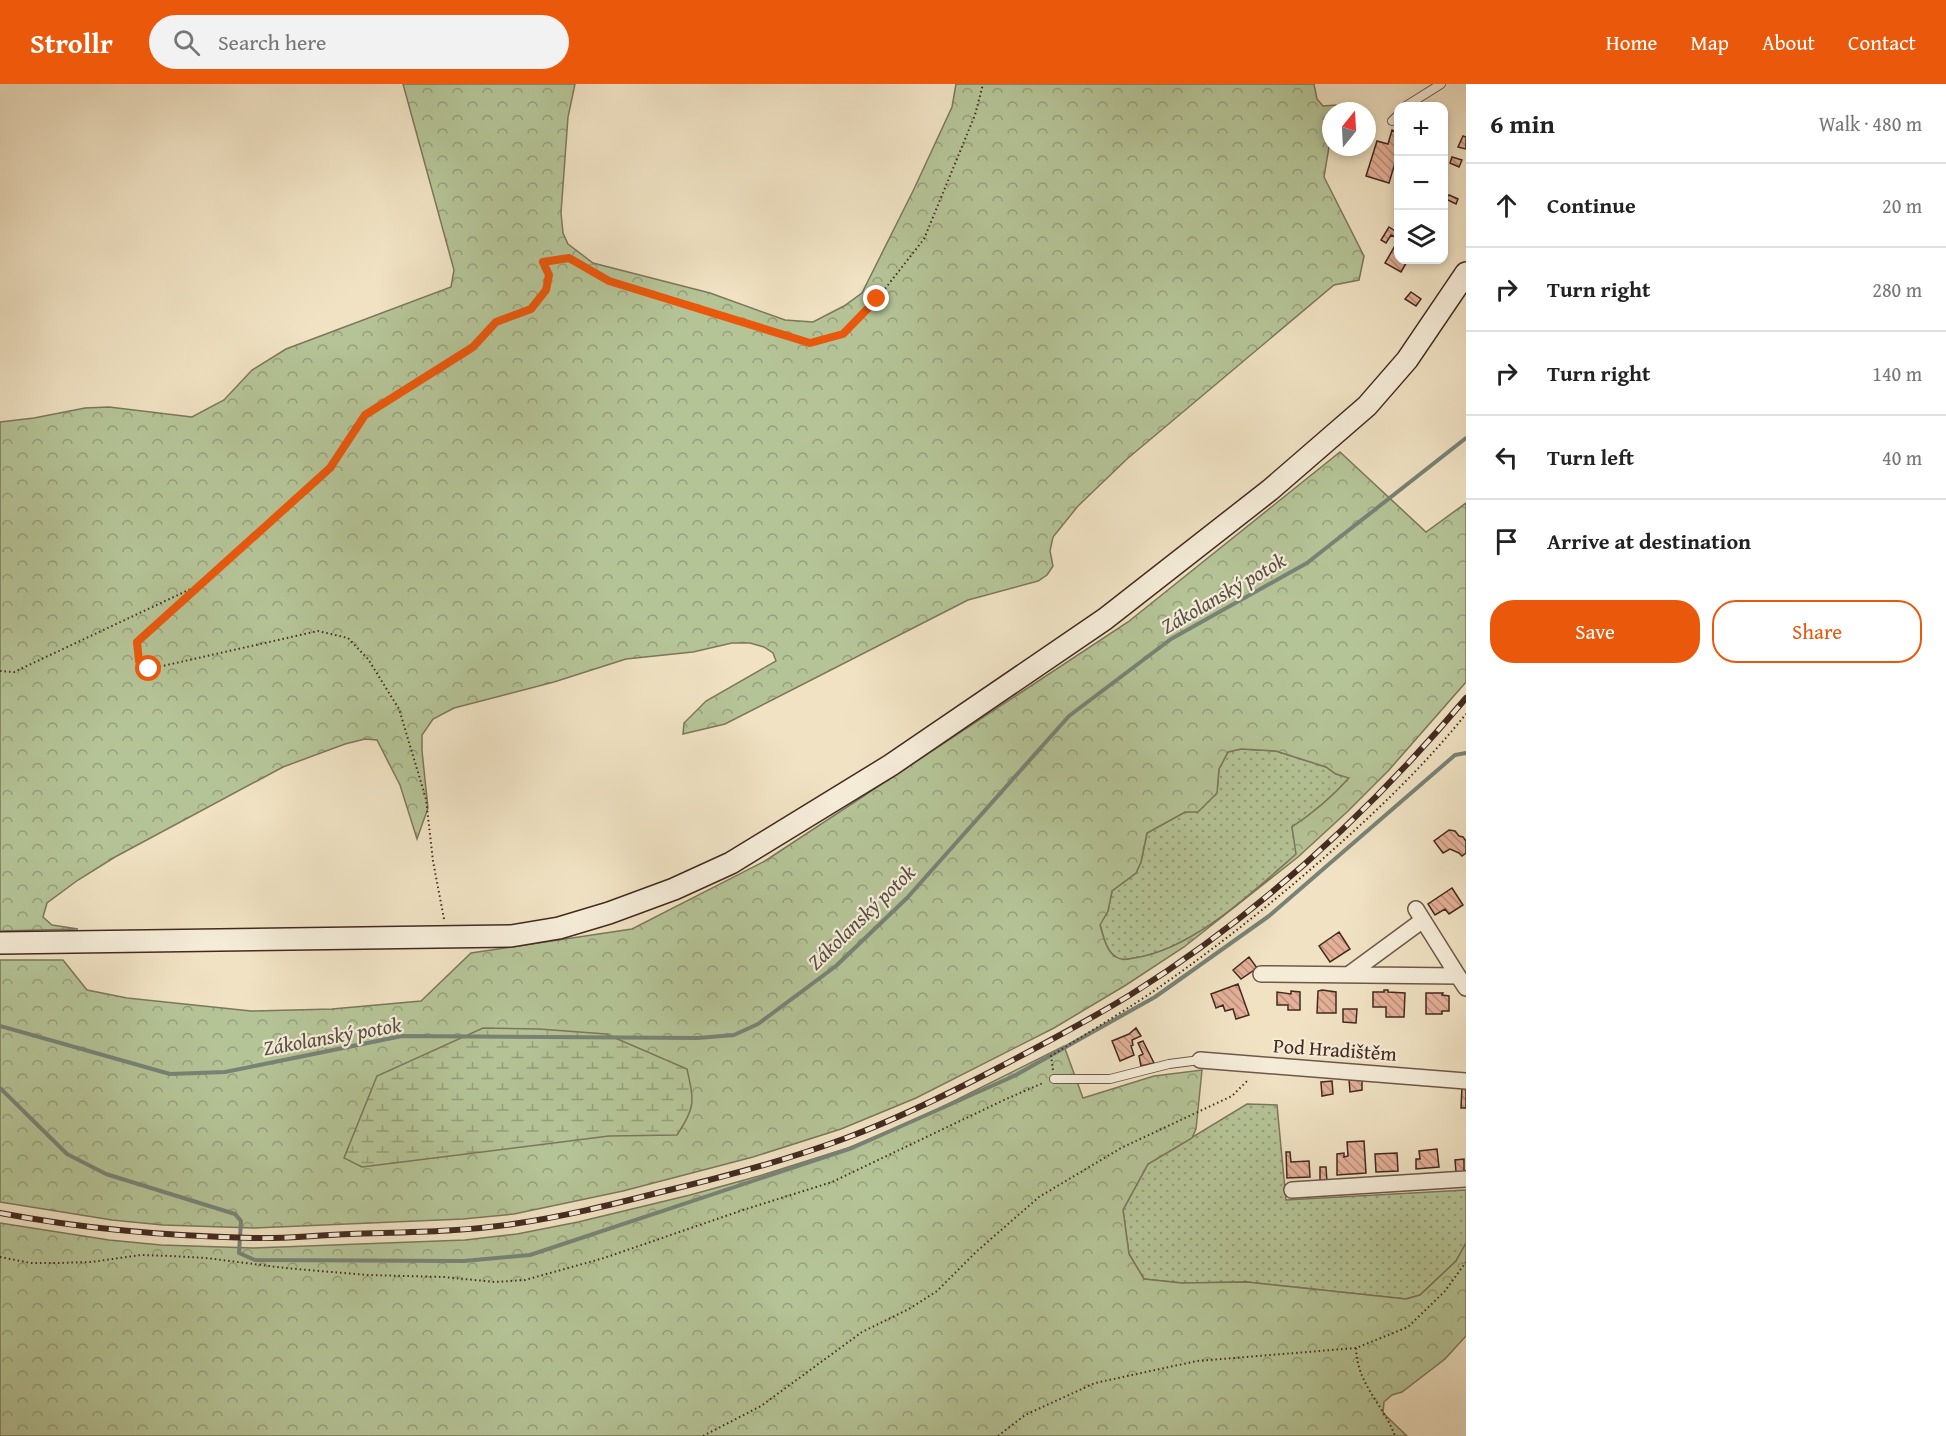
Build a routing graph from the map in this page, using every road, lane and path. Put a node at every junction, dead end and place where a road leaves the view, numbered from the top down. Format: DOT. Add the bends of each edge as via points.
graph roads {
  1 [pos="983,84"];
  2 [pos="1441,84"];
  3 [pos="1412,102"];
  4 [pos="1466,273"];
  5 [pos="200,585"];
  6 [pos="0,671"];
  7 [pos="1466,714"];
  8 [pos="447,937"];
  9 [pos="0,943"];
  10 [pos="1261,974"];
  11 [pos="1348,975"];
  12 [pos="1462,982"];
  13 [pos="1200,1060"];
  14 [pos="1052,1065"];
  15 [pos="1254,1073"];
  16 [pos="1054,1079"];
  17 [pos="1466,1081"];
  18 [pos="1466,1179"];
  19 [pos="1292,1190"];
  20 [pos="0,1257"];
  21 [pos="1466,1262"];
  22 [pos="1356,1348"];
  23 [pos="703,1436"];
  24 [pos="998,1436"];
  25 [pos="1395,1436"];
  1 -- 5 [label="path" via="975,115 924,239 877,299 843,334 810,343 609,281 569,258 543,262 549,275 546,290 531,309 496,322 473,347 365,415 330,468"];
  2 -- 3 [label="lane"];
  4 -- 8 [label="main road" via="1407,360 1367,406 1270,490 1105,619 891,765 730,863 674,889 559,928 511,936"];
  5 -- 6 [label="path" via="14,672"];
  5 -- 8 [label="path" via="137,642 139,661 149,669 318,632 348,638 368,659 399,709 426,799"];
  7 -- 14 [label="path" via="1381,808 1245,925 1151,993 1051,1056"];
  8 -- 9 [label="main road"];
  10 -- 11 [label="street"];
  11 -- 12 [label="street"];
  11 -- 12 [label="street" via="1419,915"];
  13 -- 16 [label="lane" via="1110,1079"];
  13 -- 17 [label="street, Pod Hradištěm"];
  15 -- 23 [label="path" via="1232,1096 1121,1148 1039,1197 937,1291 862,1332 760,1406"];
  16 -- 20 [label="path" via="832,1182 604,1258 525,1280 367,1275 182,1256 141,1255 59,1263"];
  18 -- 19 [label="street"];
  21 -- 22 [label="path" via="1445,1291 1408,1327"];
  22 -- 24 [label="path" via="1197,1361 1095,1383 1025,1415"];
  22 -- 25 [label="path" via="1356,1362"];
}
